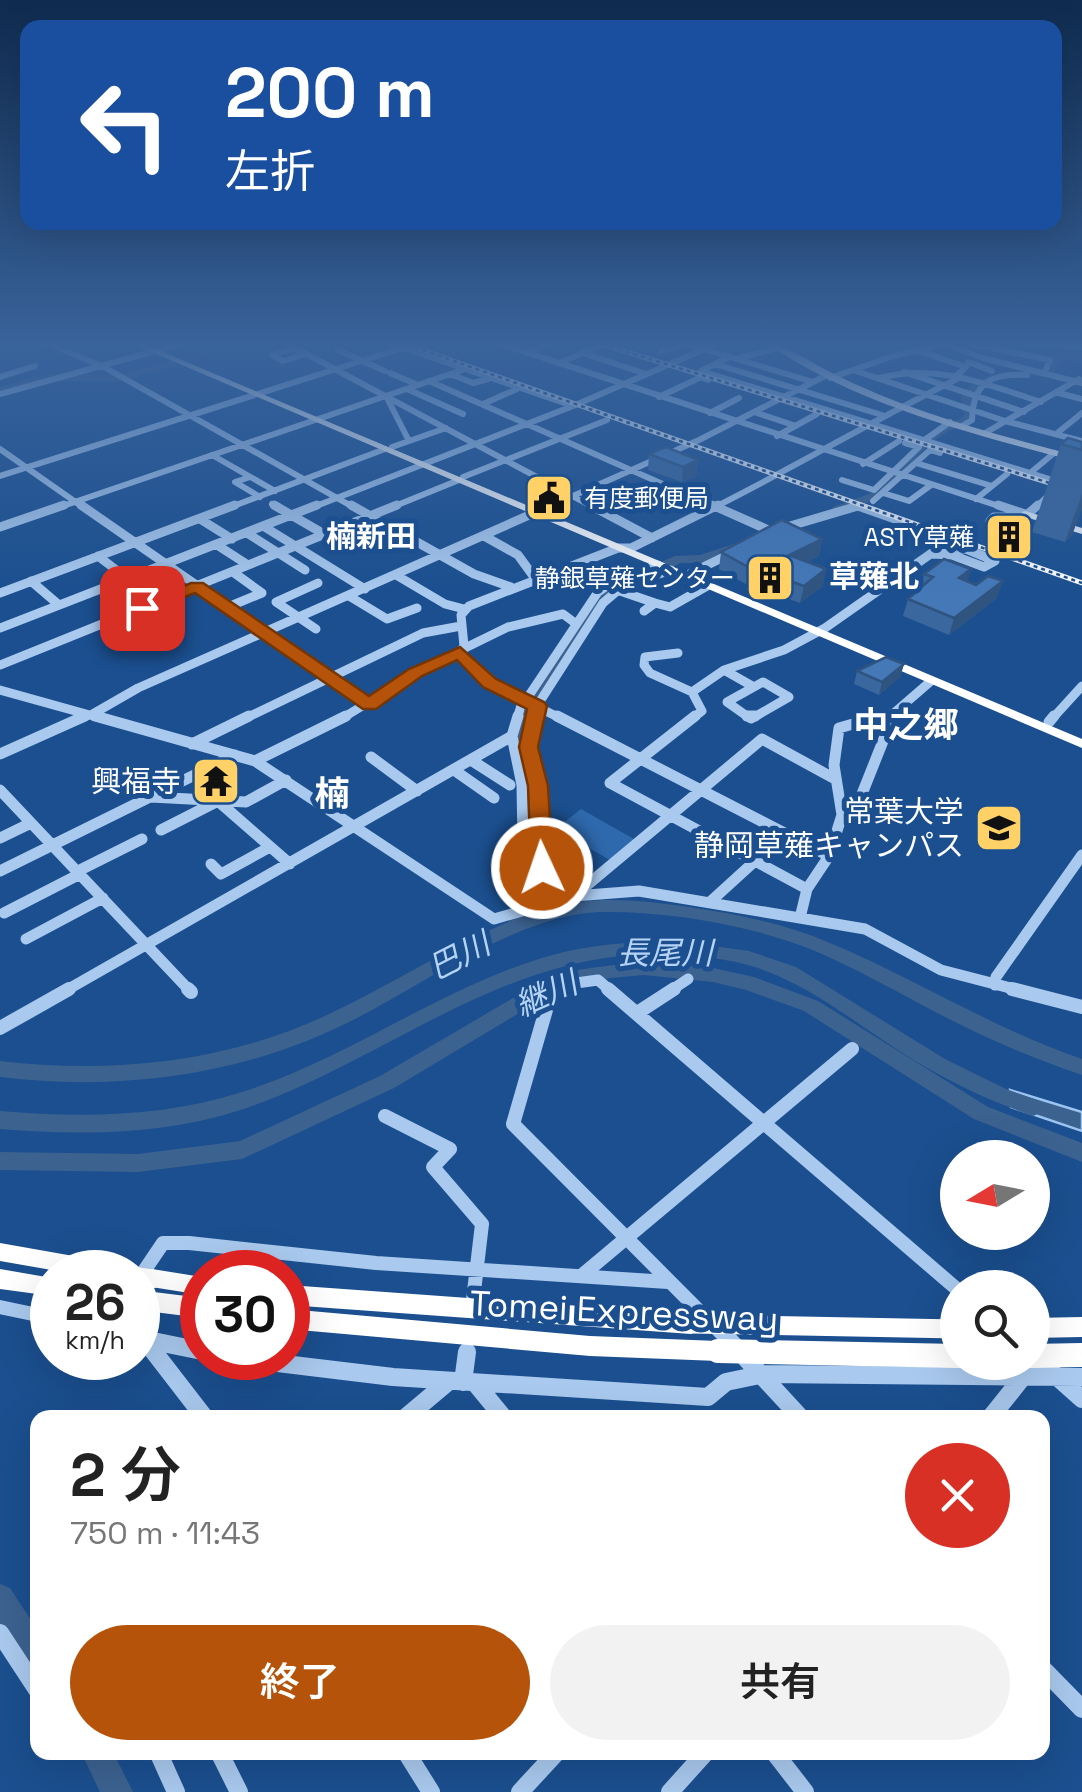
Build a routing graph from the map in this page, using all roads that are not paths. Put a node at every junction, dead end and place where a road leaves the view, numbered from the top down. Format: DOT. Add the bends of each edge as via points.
graph roads {
  1 [pos="157,426"];
  2 [pos="208,426"];
  3 [pos="298,426"];
  4 [pos="334,426"];
  5 [pos="400,426"];
  6 [pos="442,426"];
  7 [pos="524,426"];
  8 [pos="532,426"];
  9 [pos="593,426"];
  10 [pos="726,426"];
  11 [pos="745,426"];
  12 [pos="796,426"];
  13 [pos="857,426"];
  14 [pos="858,426"];
  15 [pos="951,426"];
  16 [pos="961,426"];
  17 [pos="1000,426"];
  18 [pos="1020,426"];
  19 [pos="1066,426"];
  20 [pos="862,427"];
  21 [pos="446,428"];
  22 [pos="988,434"];
  23 [pos="1056,434"];
  24 [pos="778,436"];
  25 [pos="561,438"];
  26 [pos="899,441"];
  27 [pos="408,442"];
  28 [pos="927,442"];
  29 [pos="1082,442"];
  30 [pos="476,444"];
  31 [pos="241,445"];
  32 [pos="389,448"];
  33 [pos="0,449"];
  34 [pos="821,451"];
  35 [pos="960,453"];
  36 [pos="1054,453"];
  37 [pos="212,455"];
  38 [pos="507,460"];
  39 [pos="916,463"];
  40 [pos="1082,463"];
  41 [pos="426,464"];
  42 [pos="862,464"];
  43 [pos="26,468"];
  44 [pos="634,470"];
  45 [pos="897,474"];
  46 [pos="1007,474"];
  47 [pos="1030,474"];
  48 [pos="0,476"];
  49 [pos="959,476"];
  50 [pos="250,477"];
  51 [pos="461,479"];
  52 [pos="305,480"];
  53 [pos="842,480"];
  54 [pos="931,484"];
  55 [pos="992,486"];
  56 [pos="1063,486"];
  57 [pos="944,488"];
  58 [pos="275,491"];
  59 [pos="883,492"];
  60 [pos="260,496"];
  61 [pos="574,496"];
  62 [pos="338,498"];
  63 [pos="976,499"];
  64 [pos="873,501"];
  65 [pos="76,502"];
  66 [pos="272,504"];
  67 [pos="716,505"];
  68 [pos="538,512"];
  69 [pos="1023,515"];
  70 [pos="291,516"];
  71 [pos="369,516"];
  72 [pos="200,519"];
  73 [pos="263,526"];
  74 [pos="0,527"];
  75 [pos="1082,531"];
  76 [pos="247,533"];
  77 [pos="324,534"];
  78 [pos="484,536"];
  79 [pos="652,538"];
  80 [pos="232,539"];
  81 [pos="135,543"];
  82 [pos="218,544"];
  83 [pos="295,546"];
  84 [pos="947,547"];
  85 [pos="618,548"];
  86 [pos="631,548"];
  87 [pos="736,551"];
  88 [pos="279,553"];
  89 [pos="932,554"];
  90 [pos="98,556"];
  91 [pos="440,556"];
  92 [pos="166,564"];
  93 [pos="658,565"];
  94 [pos="248,566"];
  95 [pos="305,570"];
  96 [pos="670,570"];
  97 [pos="233,572"];
  98 [pos="691,573"];
  99 [pos="396,575"];
  100 [pos="128,578"];
  101 [pos="534,578"];
  102 [pos="31,581"];
  103 [pos="318,584"];
  104 [pos="197,586"];
  105 [pos="708,586"];
  106 [pos="511,587"];
  107 [pos="364,588"];
  108 [pos="617,590"];
  109 [pos="302,591"];
  110 [pos="0,593"];
  111 [pos="349,596"];
  112 [pos="655,603"];
  113 [pos="59,605"];
  114 [pos="324,606"];
  115 [pos="142,608"];
  116 [pos="228,608"];
  117 [pos="418,608"];
  118 [pos="464,609"];
  119 [pos="644,611"];
  120 [pos="298,618"];
  121 [pos="575,623"];
  122 [pos="460,626"];
  123 [pos="0,628"];
  124 [pos="168,629"];
  125 [pos="316,629"];
  126 [pos="821,630"];
  127 [pos="265,632"];
  128 [pos="564,640"];
  129 [pos="577,642"];
  130 [pos="461,651"];
  131 [pos="678,653"];
  132 [pos="0,665"];
  133 [pos="724,670"];
  134 [pos="328,677"];
  135 [pos="931,681"];
  136 [pos="1082,686"];
  137 [pos="754,687"];
  138 [pos="0,690"];
  139 [pos="692,692"];
  140 [pos="523,702"];
  141 [pos="369,705"];
  142 [pos="537,706"];
  143 [pos="894,713"];
  144 [pos="89,715"];
  145 [pos="1048,722"];
  146 [pos="512,736"];
  147 [pos="1082,736"];
  148 [pos="192,744"];
  149 [pos="1082,744"];
  150 [pos="0,754"];
  151 [pos="235,756"];
  152 [pos="371,757"];
  153 [pos="641,759"];
  154 [pos="472,760"];
  155 [pos="255,761"];
  156 [pos="454,770"];
  157 [pos="836,779"];
  158 [pos="286,780"];
  159 [pos="510,786"];
  160 [pos="700,789"];
  161 [pos="0,790"];
  162 [pos="417,791"];
  163 [pos="148,797"];
  164 [pos="494,798"];
  165 [pos="218,802"];
  166 [pos="5,804"];
  167 [pos="669,815"];
  168 [pos="842,815"];
  169 [pos="31,823"];
  170 [pos="356,826"];
  171 [pos="162,830"];
  172 [pos="0,838"];
  173 [pos="142,839"];
  174 [pos="52,845"];
  175 [pos="270,847"];
  176 [pos="1082,855"];
  177 [pos="828,856"];
  178 [pos="754,861"];
  179 [pos="211,864"];
  180 [pos="290,864"];
  181 [pos="0,872"];
  182 [pos="79,873"];
  183 [pos="806,889"];
  184 [pos="574,896"];
  185 [pos="104,898"];
  186 [pos="710,902"];
  187 [pos="544,904"];
  188 [pos="520,909"];
  189 [pos="4,913"];
  190 [pos="800,918"];
  191 [pos="26,939"];
  192 [pos="148,945"];
  193 [pos="688,978"];
  194 [pos="995,985"];
  195 [pos="190,992"];
  196 [pos="1082,1006"];
  197 [pos="637,1014"];
  198 [pos="0,1028"];
  199 [pos="852,1048"];
  200 [pos="385,1116"];
  201 [pos="764,1124"];
  202 [pos="626,1239"];
  203 [pos="160,1250"];
  204 [pos="0,1252"];
  205 [pos="30,1257"];
  206 [pos="477,1270"];
  207 [pos="940,1275"];
  208 [pos="581,1276"];
  209 [pos="0,1278"];
  210 [pos="668,1282"];
  211 [pos="30,1283"];
  212 [pos="310,1297"];
  213 [pos="473,1300"];
  214 [pos="0,1307"];
  215 [pos="30,1313"];
  216 [pos="310,1321"];
  217 [pos="1082,1327"];
  218 [pos="1050,1328"];
  219 [pos="940,1329"];
  220 [pos="467,1352"];
  221 [pos="1082,1354"];
  222 [pos="1050,1355"];
  223 [pos="940,1356"];
  224 [pos="160,1360"];
  225 [pos="310,1366"];
  226 [pos="1050,1370"];
  227 [pos="764,1374"];
  228 [pos="940,1377"];
  229 [pos="1082,1377"];
  230 [pos="1050,1379"];
  231 [pos="1060,1379"];
  232 [pos="1020,1380"];
  233 [pos="463,1382"];
  234 [pos="1082,1399"];
  235 [pos="200,1410"];
  236 [pos="418,1410"];
  237 [pos="495,1410"];
  238 [pos="794,1410"];
  239 [pos="996,1410"];
  240 [pos="0,1633"];
  241 [pos="1050,1676"];
  242 [pos="30,1679"];
  243 [pos="1082,1708"];
  244 [pos="162,1760"];
  245 [pos="224,1760"];
  246 [pos="414,1760"];
  247 [pos="549,1760"];
  248 [pos="699,1760"];
  249 [pos="780,1760"];
  250 [pos="176,1792"];
  251 [pos="239,1792"];
  252 [pos="431,1792"];
  253 [pos="520,1792"];
  254 [pos="670,1792"];
  255 [pos="806,1792"];
  1 -- 43 [label="street"];
  2 -- 31 [label="street"];
  3 -- 31 [label="street"];
  4 -- 32 [label="highway"];
  5 -- 27 [label="street"];
  6 -- 21 [label="street"];
  7 -- 30 [label="street"];
  8 -- 25 [label="street"];
  9 -- 25 [label="street"];
  10 -- 44 [label="street"];
  11 -- 24 [label="street"];
  12 -- 24 [label="street"];
  13 -- 20 [label="street"];
  14 -- 20 [label="street"];
  15 -- 28 [label="street" via="928,434"];
  16 -- 22 [label="main road"];
  17 -- 22 [label="street"];
  18 -- 23 [label="street"];
  19 -- 23 [label="street"];
  20 -- 26 [label="street"];
  20 -- 28 [label="street"];
  20 -- 34 [label="street"];
  21 -- 27 [label="street"];
  21 -- 30 [label="street"];
  22 -- 35 [label="street"];
  22 -- 36 [label="main road"];
  23 -- 29 [label="street"];
  24 -- 34 [label="street"];
  25 -- 38 [label="street"];
  25 -- 44 [label="street"];
  26 -- 42 [label="street"];
  26 -- 45 [label="street" via="919,448"];
  27 -- 32 [label="street"];
  28 -- 35 [label="street"];
  30 -- 38 [label="street"];
  30 -- 41 [label="street"];
  31 -- 37 [label="street"];
  31 -- 52 [label="street"];
  32 -- 41 [label="highway"];
  32 -- 52 [label="street"];
  33 -- 43 [label="street"];
  34 -- 42 [label="street"];
  34 -- 67 [label="street"];
  35 -- 47 [label="street"];
  36 -- 40 [label="main road"];
  36 -- 47 [label="street"];
  37 -- 50 [label="street"];
  37 -- 65 [label="street"];
  38 -- 51 [label="street"];
  38 -- 61 [label="street"];
  39 -- 45 [label="street"];
  39 -- 46 [label="street" via="930,450"];
  39 -- 49 [label="street"];
  40 -- 56 [label="street"];
  41 -- 51 [label="highway"];
  41 -- 62 [label="street"];
  42 -- 45 [label="street"];
  43 -- 48 [label="street"];
  43 -- 65 [label="street"];
  44 -- 61 [label="street"];
  44 -- 67 [label="street"];
  45 -- 53 [label="street" via="874,490"];
  45 -- 54 [label="street"];
  45 -- 59 [label="street"];
  46 -- 55 [label="street"];
  46 -- 56 [label="street"];
  47 -- 56 [label="street"];
  49 -- 55 [label="street"];
  49 -- 57 [label="street"];
  50 -- 58 [label="street"];
  50 -- 60 [label="street" via="236,482"];
  51 -- 68 [label="highway"];
  51 -- 71 [label="street"];
  52 -- 58 [label="street"];
  52 -- 62 [label="street"];
  54 -- 57 [label="street"];
  54 -- 59 [label="street" via="909,502"];
  55 -- 63 [label="street"];
  56 -- 69 [label="street"];
  57 -- 63 [label="street"];
  58 -- 60 [label="street"];
  59 -- 64 [label="street"];
  60 -- 72 [label="street"];
  61 -- 68 [label="street"];
  61 -- 79 [label="street"];
  62 -- 70 [label="street"];
  62 -- 71 [label="street"];
  63 -- 69 [label="street"];
  65 -- 74 [label="street"];
  65 -- 81 [label="street"];
  66 -- 70 [label="street"];
  67 -- 79 [label="street"];
  67 -- 84 [label="street" via="767,532 858,506 935,533"];
  68 -- 78 [label="street"];
  68 -- 85 [label="highway"];
  68 -- 86 [label="highway"];
  69 -- 75 [label="main road"];
  70 -- 73 [label="street"];
  70 -- 77 [label="street"];
  71 -- 77 [label="street"];
  71 -- 91 [label="street"];
  72 -- 80 [label="street"];
  72 -- 81 [label="street"];
  73 -- 76 [label="street"];
  73 -- 83 [label="street"];
  76 -- 80 [label="street"];
  76 -- 88 [label="street"];
  77 -- 83 [label="street"];
  78 -- 91 [label="street"];
  78 -- 101 [label="street" via="518,555"];
  79 -- 86 [label="street"];
  80 -- 82 [label="street"];
  81 -- 90 [label="street"];
  81 -- 92 [label="street"];
  82 -- 92 [label="street"];
  82 -- 94 [label="street"];
  83 -- 88 [label="street"];
  83 -- 107 [label="street"];
  84 -- 89 [label="street"];
  84 -- 89 [label="street" via="996,562 984,567"];
  85 -- 86 [label="street"];
  85 -- 93 [label="highway"];
  85 -- 101 [label="street"];
  86 -- 98 [label="highway"];
  87 -- 98 [label="street"];
  88 -- 94 [label="street"];
  88 -- 95 [label="street"];
  89 -- 126 [label="street"];
  90 -- 100 [label="street"];
  90 -- 102 [label="street"];
  91 -- 99 [label="street"];
  91 -- 106 [label="street"];
  92 -- 100 [label="street"];
  92 -- 104 [label="street"];
  93 -- 96 [label="highway"];
  93 -- 121 [label="street" via="606,585"];
  94 -- 97 [label="street"];
  96 -- 105 [label="highway"];
  96 -- 108 [label="street"];
  97 -- 104 [label="street"];
  97 -- 116 [label="street" via="262,593"];
  98 -- 126 [label="highway"];
  99 -- 107 [label="street"];
  99 -- 118 [label="street"];
  100 -- 113 [label="street"];
  101 -- 106 [label="street"];
  102 -- 110 [label="street"];
  102 -- 113 [label="street"];
  103 -- 109 [label="street"];
  104 -- 115 [label="street"];
  104 -- 116 [label="street"];
  105 -- 112 [label="street" via="670,607"];
  105 -- 126 [label="highway"];
  106 -- 118 [label="street"];
  107 -- 111 [label="street"];
  108 -- 112 [label="street"];
  108 -- 129 [label="street"];
  109 -- 114 [label="street"];
  109 -- 120 [label="street" via="276,602"];
  111 -- 114 [label="street"];
  111 -- 117 [label="street" via="387,619"];
  112 -- 119 [label="street"];
  113 -- 123 [label="street"];
  114 -- 120 [label="street"];
  115 -- 124 [label="street"];
  115 -- 132 [label="street"];
  116 -- 127 [label="street"];
  118 -- 122 [label="street"];
  120 -- 125 [label="street"];
  120 -- 127 [label="street"];
  121 -- 128 [label="street"];
  121 -- 130 [label="street" via="563,614 532,621"];
  122 -- 130 [label="street"];
  122 -- 134 [label="street" via="432,630"];
  126 -- 133 [label="street"];
  126 -- 135 [label="highway"];
  126 -- 145 [label="highway"];
  127 -- 134 [label="street"];
  127 -- 144 [label="street"];
  128 -- 129 [label="street"];
  128 -- 140 [label="street"];
  129 -- 142 [label="street"];
  130 -- 140 [label="street" via="490,683"];
  130 -- 141 [label="street"];
  131 -- 139 [label="street" via="646,657 644,665"];
  133 -- 137 [label="street"];
  133 -- 139 [label="street"];
  134 -- 141 [label="street"];
  134 -- 148 [label="street"];
  135 -- 143 [label="street"];
  135 -- 149 [label="highway"];
  136 -- 145 [label="street"];
  137 -- 137 [label="street" via="764,682 789,698 750,719 727,702"];
  138 -- 144 [label="street"];
  139 -- 153 [label="street" via="702,711"];
  140 -- 142 [label="street"];
  140 -- 146 [label="street"];
  141 -- 155 [label="street"];
  142 -- 153 [label="street"];
  142 -- 187 [label="street" via="528,747 538,786"];
  143 -- 157 [label="street" via="839,728"];
  143 -- 168 [label="street" via="854,814"];
  144 -- 148 [label="street"];
  144 -- 150 [label="street"];
  145 -- 147 [label="highway"];
  146 -- 154 [label="street"];
  146 -- 188 [label="street" via="522,786"];
  148 -- 151 [label="street"];
  151 -- 155 [label="street"];
  151 -- 163 [label="street"];
  152 -- 162 [label="street"];
  153 -- 160 [label="street"];
  153 -- 167 [label="street" via="610,783"];
  154 -- 156 [label="street"];
  154 -- 159 [label="street"];
  155 -- 158 [label="street"];
  156 -- 162 [label="street"];
  156 -- 164 [label="street"];
  157 -- 160 [label="street" via="762,739"];
  157 -- 168 [label="street"];
  158 -- 165 [label="street" via="246,802"];
  158 -- 170 [label="street"];
  160 -- 167 [label="street"];
  160 -- 177 [label="street"];
  161 -- 166 [label="street"];
  162 -- 170 [label="street"];
  163 -- 165 [label="street"];
  163 -- 174 [label="street"];
  165 -- 171 [label="street"];
  165 -- 175 [label="street"];
  166 -- 169 [label="street"];
  167 -- 178 [label="street"];
  167 -- 184 [label="street"];
  168 -- 177 [label="street"];
  169 -- 172 [label="street"];
  169 -- 174 [label="street"];
  170 -- 180 [label="street"];
  170 -- 188 [label="street" via="494,919"];
  173 -- 182 [label="street"];
  174 -- 181 [label="street"];
  174 -- 182 [label="street"];
  175 -- 179 [label="street" via="221,874"];
  175 -- 180 [label="street"];
  176 -- 194 [label="street"];
  177 -- 183 [label="street"];
  178 -- 183 [label="street"];
  178 -- 186 [label="street"];
  180 -- 192 [label="street"];
  182 -- 185 [label="street"];
  182 -- 189 [label="street"];
  183 -- 190 [label="street"];
  184 -- 186 [label="street" via="639,891"];
  184 -- 187 [label="street"];
  185 -- 191 [label="street"];
  185 -- 192 [label="street"];
  186 -- 190 [label="street"];
  187 -- 188 [label="street"];
  190 -- 194 [label="street" via="873,932 924,962"];
  192 -- 195 [label="street"];
  192 -- 198 [label="street"];
  193 -- 197 [label="street"];
  194 -- 196 [label="street"];
  197 -- 201 [label="street"];
  197 -- 202 [label="street" via="598,980 550,996 514,1124"];
  199 -- 201 [label="street"];
  200 -- 206 [label="street" via="450,1148 433,1168 482,1224"];
  201 -- 202 [label="street"];
  201 -- 207 [label="street"];
  202 -- 208 [label="street"];
  202 -- 210 [label="street"];
  203 -- 206 [label="street" via="163,1243"];
  204 -- 205 [label="highway"];
  206 -- 208 [label="street"];
  206 -- 213 [label="street"];
  208 -- 210 [label="street"];
  209 -- 211 [label="highway"];
  210 -- 227 [label="street"];
  212 -- 219 [label="highway, Tomei Expressway, bridge" via="691,1324"];
  214 -- 215 [label="street"];
  216 -- 223 [label="highway, Tomei Expressway, bridge" via="590,1346"];
  217 -- 218 [label="highway"];
  220 -- 233 [label="street"];
  221 -- 222 [label="highway, bridge"];
  224 -- 235 [label="street"];
  225 -- 233 [label="street"];
  226 -- 231 [label="street"];
  227 -- 228 [label="street"];
  227 -- 233 [label="street" via="726,1382 708,1397"];
  227 -- 238 [label="street"];
  229 -- 231 [label="street"];
  230 -- 231 [label="street"];
  231 -- 234 [label="street"];
  232 -- 239 [label="street"];
  233 -- 236 [label="street"];
  233 -- 237 [label="street"];
  240 -- 242 [label="street"];
  241 -- 243 [label="street"];
  244 -- 250 [label="street"];
  245 -- 251 [label="street"];
  246 -- 252 [label="street"];
  247 -- 253 [label="street"];
  248 -- 254 [label="street"];
  249 -- 255 [label="street"];
}
